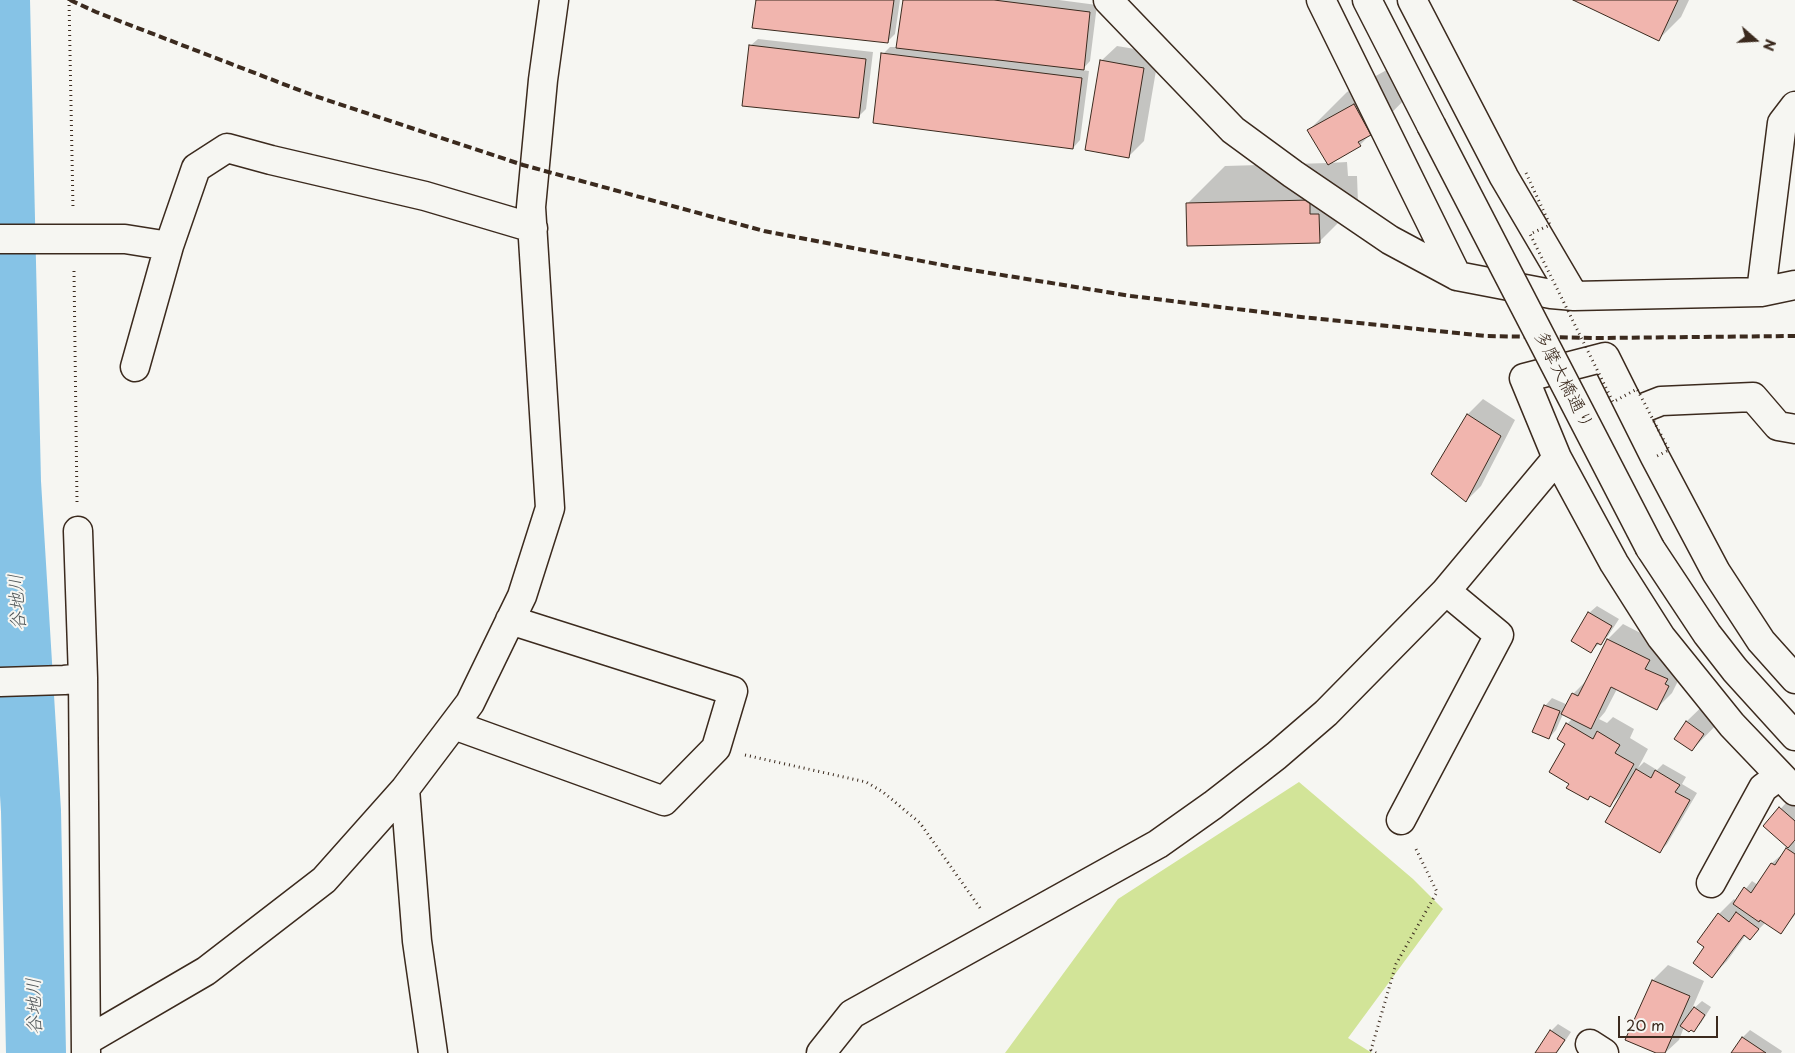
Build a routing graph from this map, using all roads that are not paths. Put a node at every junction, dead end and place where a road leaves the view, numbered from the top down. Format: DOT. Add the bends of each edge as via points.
graph roads {
  1 [pos="554,0"];
  2 [pos="1108,0"];
  3 [pos="1321,0"];
  4 [pos="1367,0"];
  5 [pos="1412,0"];
  6 [pos="1795,106"];
  7 [pos="533,228"];
  8 [pos="0,239"];
  9 [pos="169,246"];
  10 [pos="1457,276"];
  11 [pos="1795,286"];
  12 [pos="1761,292"];
  13 [pos="1574,296"];
  14 [pos="135,367"];
  15 [pos="1633,412"];
  16 [pos="1795,429"];
  17 [pos="1557,458"];
  18 [pos="78,531"];
  19 [pos="1446,590"];
  20 [pos="510,620"];
  21 [pos="1795,678"];
  22 [pos="73,679"];
  23 [pos="0,682"];
  24 [pos="454,725"];
  25 [pos="1795,736"];
  26 [pos="1787,784"];
  27 [pos="405,789"];
  28 [pos="1401,820"];
  29 [pos="1711,883"];
  30 [pos="86,1047"];
  31 [pos="432,1053"];
  32 [pos="821,1053"];
  1 -- 7 [label="street" via="532,197"];
  2 -- 10 [label="street" via="1233,130 1390,240"];
  3 -- 10 [label="street"];
  4 -- 25 [label="street, 多摩大橋通り, bridge" via="1650,548 1707,634"];
  5 -- 13 [label="street" via="1504,177"];
  6 -- 12 [label="street" via="1782,123"];
  7 -- 9 [label="street" via="425,196 227,148 196,168"];
  7 -- 20 [label="street" via="550,508 522,596"];
  8 -- 9 [label="street" via="125,239"];
  9 -- 14 [label="street"];
  10 -- 13 [label="street"];
  11 -- 12 [label="street"];
  12 -- 13 [label="street"];
  15 -- 16 [label="street" via="1661,401 1753,397 1778,426"];
  15 -- 17 [label="street" via="1606,357 1524,378"];
  15 -- 21 [label="street" via="1716,572 1761,641"];
  17 -- 19 [label="street"];
  17 -- 26 [label="street" via="1614,563 1661,637 1732,725"];
  18 -- 22 [label="street"];
  19 -- 28 [label="street" via="1499,635"];
  19 -- 32 [label="street" via="1326,713 1221,799 1158,844 852,1014"];
  20 -- 24 [label="street" via="470,703"];
  20 -- 24 [label="street" via="733,691 716,748 664,801"];
  22 -- 23 [label="street"];
  22 -- 30 [label="street"];
  24 -- 27 [label="street"];
  26 -- 29 [label="street" via="1763,788"];
  27 -- 30 [label="street" via="324,880 206,971"];
  27 -- 31 [label="street" via="417,941"];
}
